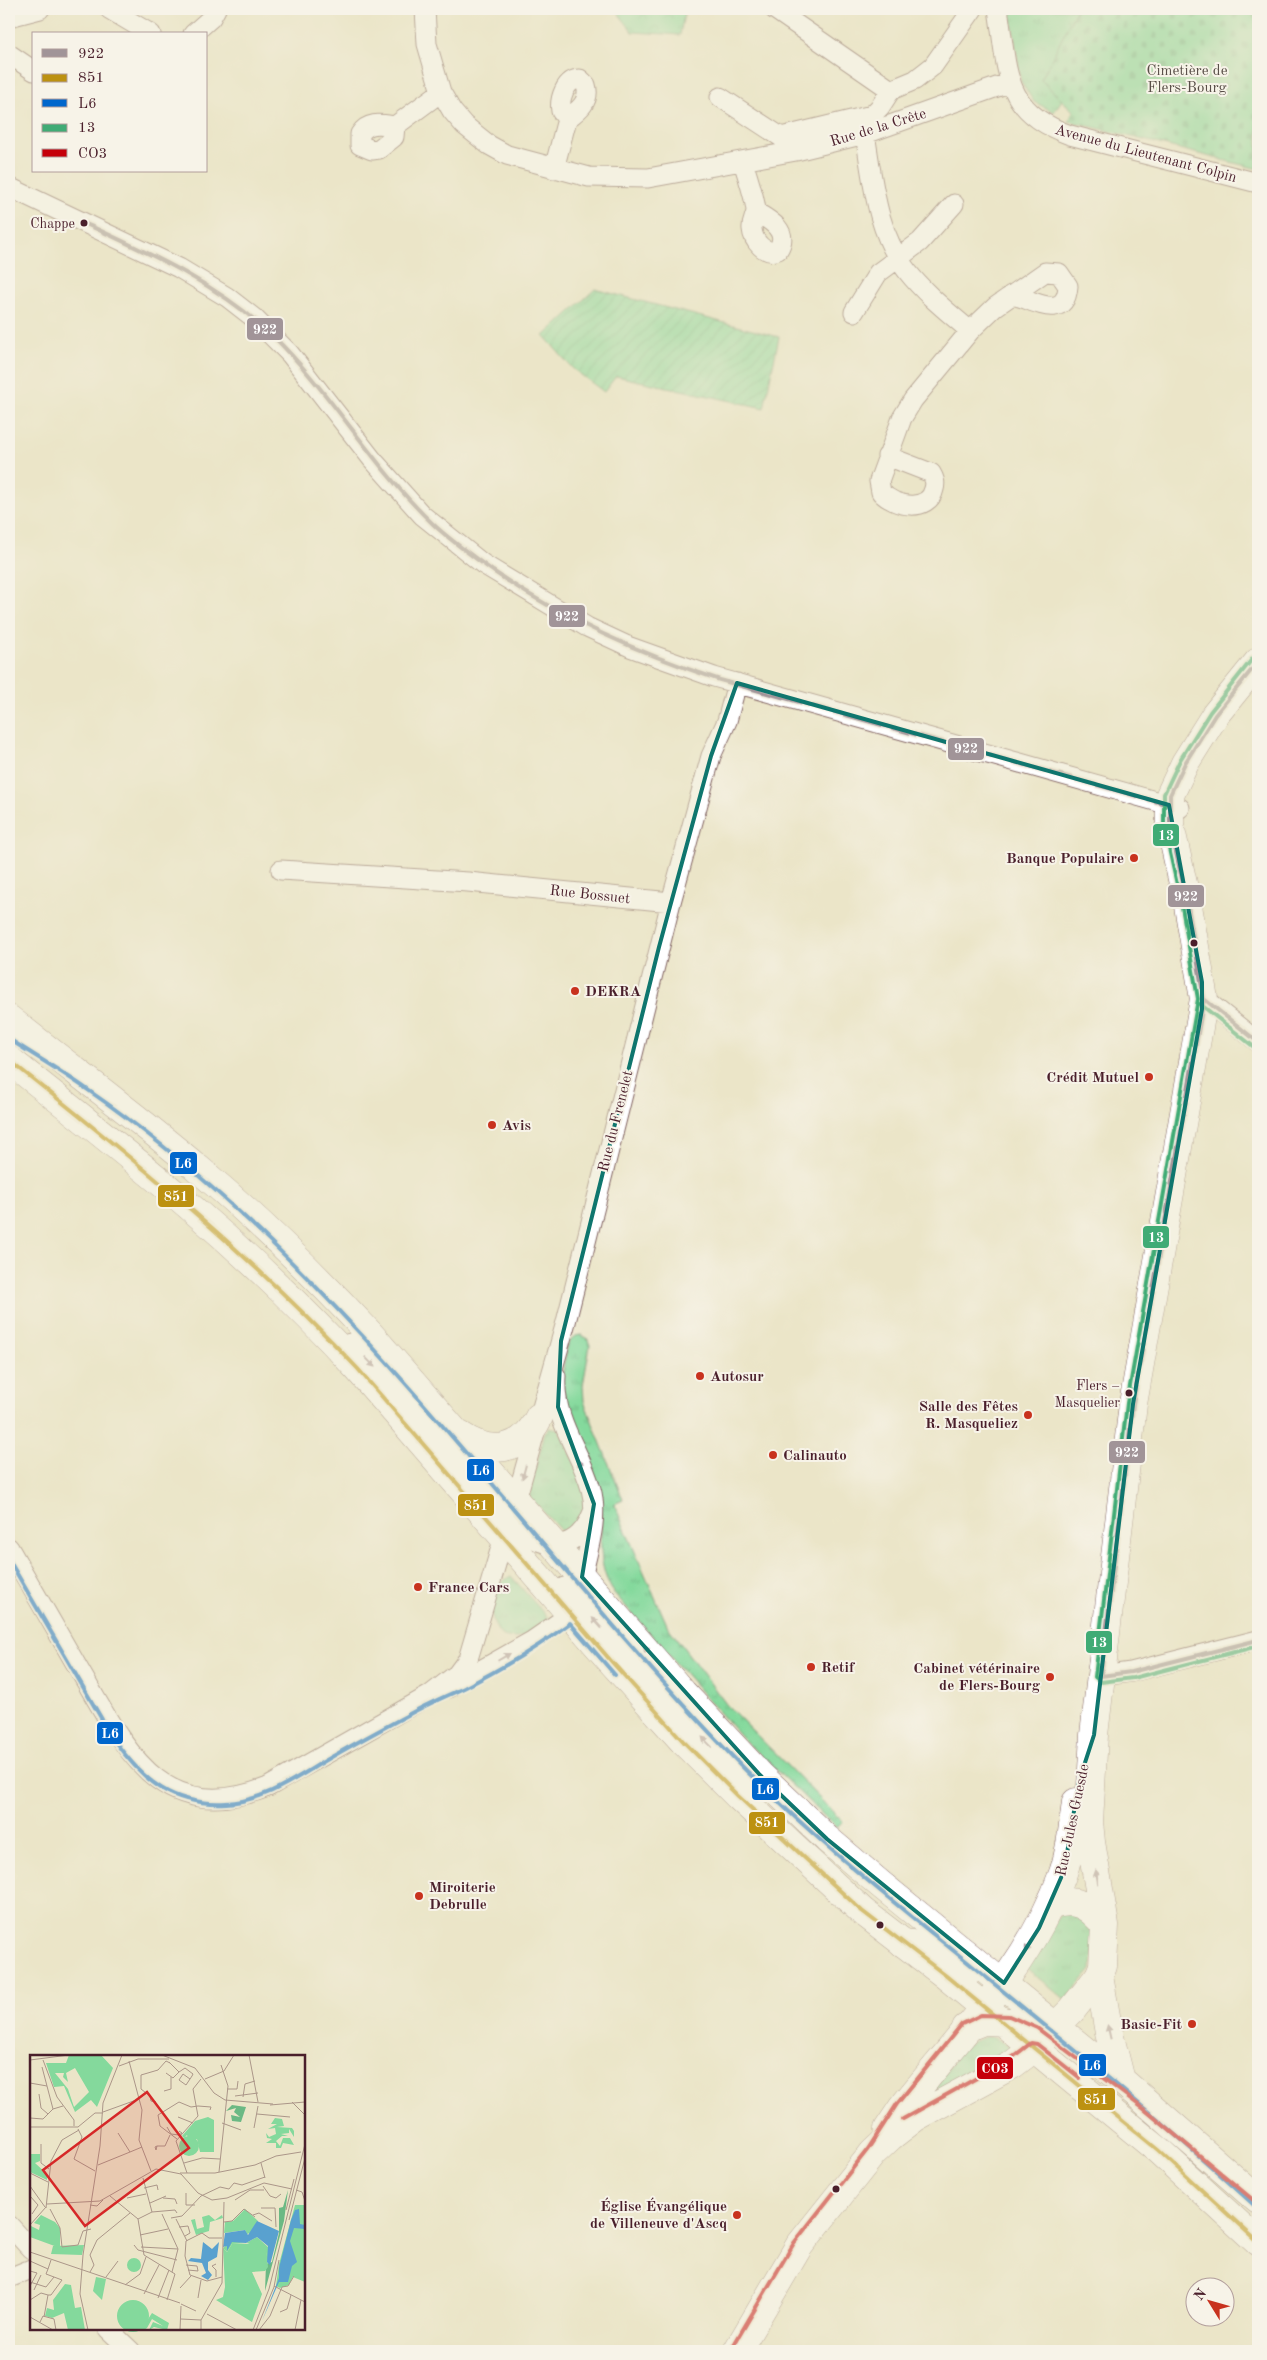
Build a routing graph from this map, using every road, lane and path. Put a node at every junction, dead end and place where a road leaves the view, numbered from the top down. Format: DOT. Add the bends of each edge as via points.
graph roads {
  1 [pos="40,9"];
  2 [pos="109,9"];
  3 [pos="216,9"];
  4 [pos="425,9"];
  5 [pos="774,9"];
  6 [pos="973,9"];
  7 [pos="998,9"];
  8 [pos="9,17"];
  9 [pos="147,32"];
  10 [pos="195,32"];
  11 [pos="9,54"];
  12 [pos="32,71"];
  13 [pos="1011,82"];
  14 [pos="891,90"];
  15 [pos="441,92"];
  16 [pos="720,97"];
  17 [pos="567,119"];
  18 [pos="894,124"];
  19 [pos="394,126"];
  20 [pos="865,134"];
  21 [pos="783,145"];
  22 [pos="743,161"];
  23 [pos="554,169"];
  24 [pos="1258,183"];
  25 [pos="9,187"];
  26 [pos="954,204"];
  27 [pos="756,212"];
  28 [pos="898,258"];
  29 [pos="1011,296"];
  30 [pos="854,312"];
  31 [pos="970,331"];
  32 [pos="887,456"];
  33 [pos="1258,662"];
  34 [pos="1258,682"];
  35 [pos="736,683"];
  36 [pos="1174,806"];
  37 [pos="281,870"];
  38 [pos="671,902"];
  39 [pos="1204,999"];
  40 [pos="9,1019"];
  41 [pos="9,1032"];
  42 [pos="1258,1042"];
  43 [pos="9,1060"];
  44 [pos="90,1083"];
  45 [pos="561,1340"];
  46 [pos="539,1416"];
  47 [pos="456,1433"];
  48 [pos="593,1512"];
  49 [pos="510,1518"];
  50 [pos="555,1545"];
  51 [pos="9,1548"];
  52 [pos="525,1562"];
  53 [pos="488,1592"];
  54 [pos="576,1597"];
  55 [pos="1258,1640"];
  56 [pos="1101,1676"];
  57 [pos="430,1695"];
  58 [pos="1094,1735"];
  59 [pos="1050,1906"];
  60 [pos="1105,1924"];
  61 [pos="1099,1976"];
  62 [pos="996,2001"];
  63 [pos="1043,2032"];
  64 [pos="1121,2080"];
  65 [pos="873,2153"];
  66 [pos="1258,2200"];
  67 [pos="1258,2212"];
  68 [pos="9,2226"];
  69 [pos="1258,2242"];
  70 [pos="30,2248"];
  71 [pos="30,2268"];
  72 [pos="9,2278"];
  73 [pos="109,2330"];
  74 [pos="131,2351"];
  75 [pos="737,2351"];
  1 -- 8 [label="street"];
  2 -- 9 [label="street"];
  3 -- 10 [label="street"];
  4 -- 15 [label="street, Rue de la Crête" via="427,44"];
  5 -- 14 [label="street"];
  6 -- 14 [label="street" via="933,66 915,80"];
  7 -- 13 [label="street, Avenue du Lieutenant Colpin"];
  11 -- 12 [label="street"];
  13 -- 18 [label="street, Rue de la Crête"];
  13 -- 24 [label="street, Avenue du Lieutenant Colpin" via="1026,111 1054,130"];
  14 -- 18 [label="street"];
  14 -- 21 [label="street" via="872,115"];
  15 -- 19 [label="street"];
  15 -- 23 [label="street, Rue de la Crête" via="457,118 489,145 507,155"];
  16 -- 21 [label="street"];
  17 -- 23 [label="street"];
  18 -- 20 [label="street, Rue de la Crête"];
  20 -- 21 [label="street, Rue de la Crête"];
  20 -- 28 [label="street" via="880,219"];
  21 -- 22 [label="street, Rue de la Crête"];
  22 -- 23 [label="street, Rue de la Crête" via="637,179 589,177"];
  22 -- 27 [label="street"];
  25 -- 35 [label="street" via="196,277 254,318 290,354 404,496 433,525 483,564 610,638"];
  26 -- 28 [label="street" via="920,242"];
  28 -- 30 [label="street" via="874,278"];
  28 -- 31 [label="street" via="919,285"];
  29 -- 31 [label="street"];
  31 -- 32 [label="street" via="907,409"];
  33 -- 36 [label="main road, Rue Jules Guesde" via="1228,697 1177,776 1170,795"];
  34 -- 36 [label="main road, Rue Jules Guesde" via="1219,730"];
  35 -- 36 [label="street"];
  35 -- 38 [label="street" via="727,721 711,756"];
  36 -- 39 [label="main road, Rue Jules Guesde" via="1179,864"];
  37 -- 38 [label="street, Rue Bossuet" via="468,882"];
  38 -- 45 [label="street, Rue du Frenelet"];
  39 -- 42 [label="street"];
  39 -- 56 [label="main road, Rue Jules Guesde" via="1133,1404"];
  40 -- 44 [label="main road"];
  41 -- 44 [label="main road"];
  43 -- 49 [label="main road, one-way" via="146,1168 267,1274"];
  44 -- 47 [label="main road" via="201,1171 285,1247 369,1333"];
  45 -- 46 [label="street, Rue du Frenelet"];
  48 -- 45 [label="street, Rue du Frenelet, one-way" via="591,1488 558,1407 556,1389"];
  46 -- 47 [label="main road" via="524,1438 503,1447 480,1446"];
  46 -- 49 [label="street, Rue du Frenelet, one-way"];
  47 -- 49 [label="main road"];
  48 -- 50 [label="street" via="579,1536 568,1544"];
  48 -- 54 [label="street, Rue du Frenelet"];
  49 -- 50 [label="main road"];
  49 -- 52 [label="main road"];
  49 -- 53 [label="street, Rue du Frenelet"];
  50 -- 54 [label="main road"];
  51 -- 57 [label="street" via="119,1738 142,1768 158,1781 180,1791 226,1798 258,1791"];
  52 -- 53 [label="street" via="496,1576"];
  52 -- 54 [label="main road"];
  53 -- 57 [label="street, Rue du Frenelet" via="468,1659 457,1674"];
  57 -- 54 [label="street, one-way" via="465,1680 552,1629"];
  62 -- 54 [label="main road, one-way" via="901,1902 827,1839"];
  54 -- 62 [label="main road, one-way" via="684,1742 738,1796 862,1911 903,1943"];
  55 -- 56 [label="street" via="1131,1672"];
  56 -- 58 [label="main road, Rue Jules Guesde"];
  58 -- 59 [label="main road, Rue Jules Guesde" via="1079,1780 1064,1871"];
  60 -- 58 [label="main road, Rue Jules Guesde, one-way" via="1089,1822"];
  59 -- 60 [label="main road" via="1062,1901 1073,1902 1086,1907"];
  59 -- 62 [label="main road, Rue Jules Guesde, one-way"];
  60 -- 61 [label="main road, Rue Jules Guesde" via="1105,1955"];
  61 -- 63 [label="main road" via="1066,2005"];
  64 -- 61 [label="main road, one-way"];
  62 -- 63 [label="main road"];
  62 -- 63 [label="main road" via="1025,2027"];
  62 -- 65 [label="main road" via="983,2021 966,2028 902,2108"];
  63 -- 64 [label="main road"];
  63 -- 65 [label="main road" via="1012,2065 916,2117"];
  63 -- 67 [label="main road"];
  63 -- 69 [label="main road" via="1158,2150"];
  64 -- 66 [label="main road"];
  65 -- 75 [label="main road" via="798,2246"];
  68 -- 70 [label="street"];
  71 -- 72 [label="street"];
  73 -- 74 [label="street"];
}
